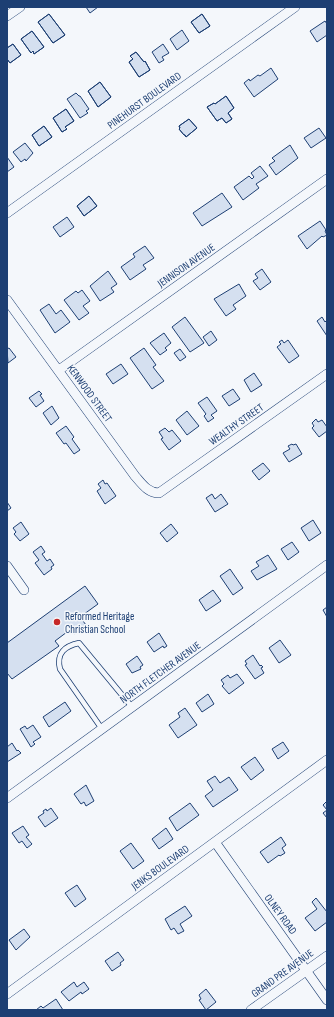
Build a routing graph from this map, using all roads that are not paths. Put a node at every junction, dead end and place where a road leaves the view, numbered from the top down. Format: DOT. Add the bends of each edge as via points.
graph roads {
  1 [pos="20,7"];
  2 [pos="296,7"];
  3 [pos="7,16"];
  4 [pos="327,179"];
  5 [pos="7,213"];
  6 [pos="7,300"];
  7 [pos="59,370"];
  8 [pos="327,374"];
  9 [pos="159,493"];
  10 [pos="7,566"];
  11 [pos="327,566"];
  12 [pos="24,590"];
  13 [pos="132,707"];
  14 [pos="102,729"];
  15 [pos="327,760"];
  16 [pos="7,798"];
  17 [pos="215,842"];
  18 [pos="327,956"];
  19 [pos="307,970"];
  20 [pos="7,994"];
  21 [pos="327,1000"];
  22 [pos="251,1010"];
  1 -- 3 [label="street"];
  2 -- 5 [label="street, PINEHURST BOULEVARD"];
  4 -- 7 [label="street, JENNISON AVENUE"];
  6 -- 7 [label="street, KENWOOD STREET"];
  7 -- 9 [label="street, KENWOOD STREET" via="135,476 148,490"];
  8 -- 9 [label="street, WEALTHY STREET"];
  10 -- 12 [label="street"];
  11 -- 13 [label="street, NORTH FLETCHER AVENUE"];
  13 -- 14 [label="street, NORTH FLETCHER AVENUE"];
  13 -- 14 [label="lane" via="80,643 71,645 60,656 60,669"];
  14 -- 16 [label="street, NORTH FLETCHER AVENUE"];
  15 -- 17 [label="street, JENKS BOULEVARD"];
  17 -- 19 [label="street, OLNEY ROAD"];
  17 -- 20 [label="street, JENKS BOULEVARD"];
  18 -- 19 [label="street, GRAND PRE AVENUE"];
  19 -- 21 [label="street, OLNEY ROAD"];
  19 -- 22 [label="street, GRAND PRE AVENUE"];
}
